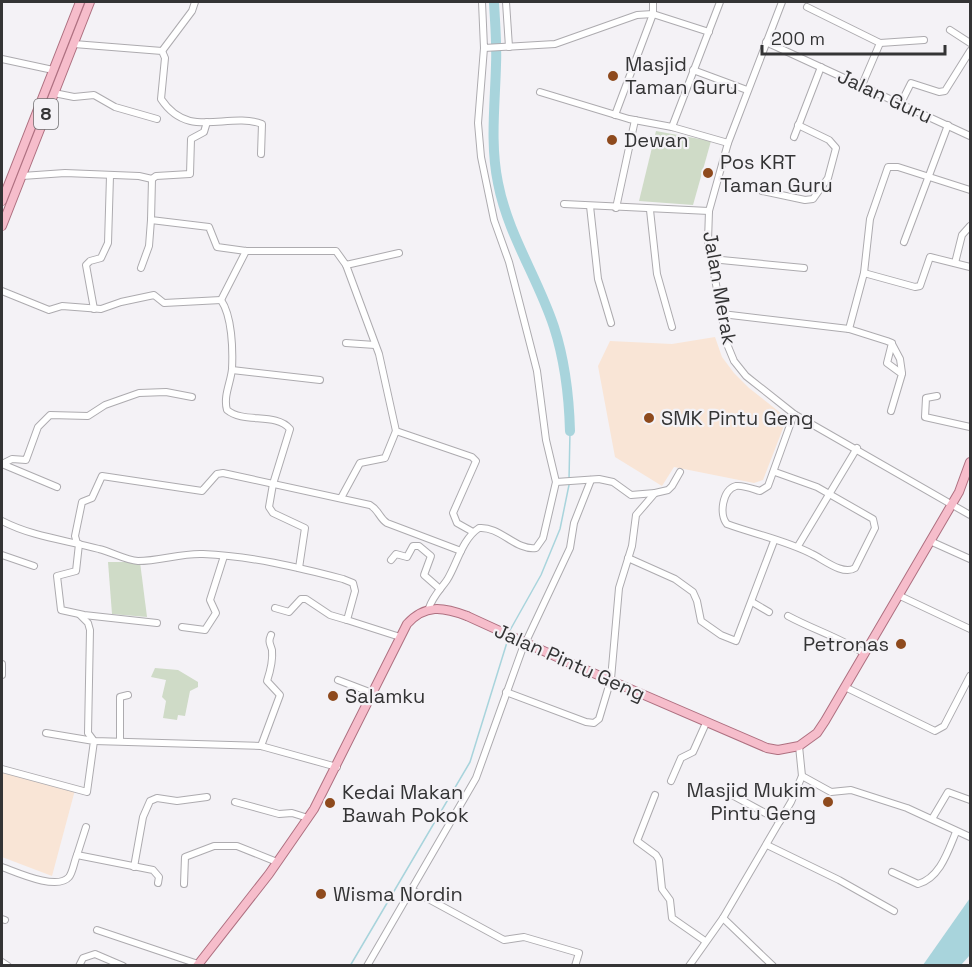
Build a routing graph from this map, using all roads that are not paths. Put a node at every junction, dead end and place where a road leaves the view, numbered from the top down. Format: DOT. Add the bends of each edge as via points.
graph roads {
  1 [pos="80,2"];
  2 [pos="90,2"];
  3 [pos="195,2"];
  4 [pos="483,2"];
  5 [pos="506,2"];
  6 [pos="653,2"];
  7 [pos="720,2"];
  8 [pos="782,2"];
  9 [pos="807,7"];
  10 [pos="653,14"];
  11 [pos="950,30"];
  12 [pos="709,32"];
  13 [pos="924,40"];
  14 [pos="766,42"];
  15 [pos="880,43"];
  16 [pos="970,43"];
  17 [pos="74,44"];
  18 [pos="485,47"];
  19 [pos="507,47"];
  20 [pos="162,51"];
  21 [pos="970,51"];
  22 [pos="2,59"];
  23 [pos="821,67"];
  24 [pos="53,70"];
  25 [pos="693,70"];
  26 [pos="862,85"];
  27 [pos="747,90"];
  28 [pos="540,92"];
  29 [pos="54,93"];
  30 [pos="901,103"];
  31 [pos="615,115"];
  32 [pos="157,119"];
  33 [pos="635,120"];
  34 [pos="207,122"];
  35 [pos="798,125"];
  36 [pos="948,125"];
  37 [pos="672,127"];
  38 [pos="970,136"];
  39 [pos="794,137"];
  40 [pos="728,143"];
  41 [pos="261,154"];
  42 [pos="22,176"];
  43 [pos="110,176"];
  44 [pos="929,178"];
  45 [pos="152,179"];
  46 [pos="970,190"];
  47 [pos="762,191"];
  48 [pos="2,201"];
  49 [pos="564,204"];
  50 [pos="590,206"];
  51 [pos="616,208"];
  52 [pos="650,210"];
  53 [pos="709,212"];
  54 [pos="151,220"];
  55 [pos="2,226"];
  56 [pos="970,228"];
  57 [pos="904,242"];
  58 [pos="246,251"];
  59 [pos="399,254"];
  60 [pos="711,259"];
  61 [pos="955,263"];
  62 [pos="346,265"];
  63 [pos="970,267"];
  64 [pos="141,268"];
  65 [pos="804,268"];
  66 [pos="864,273"];
  67 [pos="2,291"];
  68 [pos="221,300"];
  69 [pos="94,309"];
  70 [pos="722,314"];
  71 [pos="611,323"];
  72 [pos="672,327"];
  73 [pos="849,329"];
  74 [pos="346,343"];
  75 [pos="892,343"];
  76 [pos="375,345"];
  77 [pos="232,370"];
  78 [pos="902,374"];
  79 [pos="320,380"];
  80 [pos="937,396"];
  81 [pos="192,397"];
  82 [pos="891,411"];
  83 [pos="794,414"];
  84 [pos="970,427"];
  85 [pos="396,431"];
  86 [pos="857,448"];
  87 [pos="970,462"];
  88 [pos="2,464"];
  89 [pos="680,472"];
  90 [pos="775,472"];
  91 [pos="591,480"];
  92 [pos="967,480"];
  93 [pos="559,482"];
  94 [pos="273,484"];
  95 [pos="57,487"];
  96 [pos="655,493"];
  97 [pos="827,495"];
  98 [pos="341,498"];
  99 [pos="952,503"];
  100 [pos="970,515"];
  101 [pos="2,521"];
  102 [pos="473,532"];
  103 [pos="774,541"];
  104 [pos="930,541"];
  105 [pos="78,543"];
  106 [pos="798,546"];
  107 [pos="461,551"];
  108 [pos="2,555"];
  109 [pos="224,556"];
  110 [pos="628,558"];
  111 [pos="970,559"];
  112 [pos="391,560"];
  113 [pos="34,566"];
  114 [pos="299,568"];
  115 [pos="440,589"];
  116 [pos="898,595"];
  117 [pos="753,602"];
  118 [pos="275,608"];
  119 [pos="429,608"];
  120 [pos="769,612"];
  121 [pos="80,615"];
  122 [pos="788,616"];
  123 [pos="347,620"];
  124 [pos="157,623"];
  125 [pos="182,627"];
  126 [pos="970,629"];
  127 [pos="271,635"];
  128 [pos="400,637"];
  129 [pos="865,654"];
  130 [pos="2,664"];
  131 [pos="2,675"];
  132 [pos="611,679"];
  133 [pos="338,680"];
  134 [pos="969,681"];
  135 [pos="845,687"];
  136 [pos="506,692"];
  137 [pos="372,693"];
  138 [pos="128,695"];
  139 [pos="706,723"];
  140 [pos="46,733"];
  141 [pos="94,741"];
  142 [pos="120,741"];
  143 [pos="261,746"];
  144 [pos="799,746"];
  145 [pos="337,767"];
  146 [pos="2,769"];
  147 [pos="802,776"];
  148 [pos="671,781"];
  149 [pos="655,795"];
  150 [pos="732,795"];
  151 [pos="207,797"];
  152 [pos="970,800"];
  153 [pos="235,802"];
  154 [pos="308,818"];
  155 [pos="932,819"];
  156 [pos="780,820"];
  157 [pos="86,827"];
  158 [pos="956,832"];
  159 [pos="970,837"];
  160 [pos="767,845"];
  161 [pos="76,855"];
  162 [pos="278,862"];
  163 [pos="2,867"];
  164 [pos="134,867"];
  165 [pos="892,872"];
  166 [pos="158,883"];
  167 [pos="184,884"];
  168 [pos="412,891"];
  169 [pos="894,910"];
  170 [pos="723,918"];
  171 [pos="97,930"];
  172 [pos="705,941"];
  173 [pos="2,962"];
  174 [pos="197,965"];
  175 [pos="8,966"];
  176 [pos="79,966"];
  177 [pos="123,966"];
  178 [pos="367,966"];
  179 [pos="575,966"];
  180 [pos="689,966"];
  181 [pos="773,966"];
  1 -- 24 [label="main road, 8"];
  2 -- 17 [label="main road, 8"];
  3 -- 20 [label="street"];
  4 -- 18 [label="street"];
  5 -- 19 [label="street"];
  6 -- 10 [label="street"];
  7 -- 12 [label="street"];
  8 -- 14 [label="street, Jalan Merak"];
  9 -- 15 [label="street"];
  10 -- 12 [label="street"];
  10 -- 19 [label="street" via="625,18 570,40"];
  10 -- 31 [label="street"];
  11 -- 16 [label="street"];
  12 -- 25 [label="street"];
  13 -- 15 [label="street"];
  14 -- 23 [label="street, Jalan Guru"];
  14 -- 27 [label="street, Jalan Merak"];
  15 -- 26 [label="street"];
  17 -- 20 [label="street"];
  17 -- 29 [label="main road, 8"];
  18 -- 19 [label="street"];
  18 -- 93 [label="street" via="478,123 481,157 494,220 537,371 546,440"];
  20 -- 34 [label="street" via="165,58 161,99 175,115"];
  21 -- 30 [label="street" via="945,91 911,82"];
  22 -- 24 [label="street"];
  23 -- 26 [label="street, Jalan Guru"];
  23 -- 35 [label="street"];
  24 -- 48 [label="main road, 8"];
  25 -- 27 [label="street"];
  25 -- 37 [label="street"];
  26 -- 30 [label="street, Jalan Guru"];
  27 -- 40 [label="street, Jalan Merak"];
  28 -- 31 [label="street"];
  29 -- 32 [label="street" via="94,95"];
  29 -- 42 [label="main road, 8"];
  30 -- 36 [label="street, Jalan Guru"];
  31 -- 33 [label="street"];
  33 -- 37 [label="street"];
  33 -- 51 [label="street"];
  34 -- 41 [label="street" via="262,124"];
  34 -- 45 [label="street" via="204,132 191,139 190,174"];
  35 -- 39 [label="street"];
  35 -- 47 [label="street" via="836,148 828,178 813,199"];
  36 -- 38 [label="street, Jalan Guru"];
  36 -- 44 [label="street"];
  37 -- 40 [label="street"];
  40 -- 53 [label="street, Jalan Merak"];
  42 -- 43 [label="street"];
  42 -- 55 [label="main road, 8"];
  43 -- 45 [label="street"];
  43 -- 69 [label="street" via="108,244 101,258 86,265"];
  44 -- 46 [label="street"];
  44 -- 57 [label="street"];
  44 -- 66 [label="street" via="888,167 870,219"];
  45 -- 54 [label="street"];
  49 -- 50 [label="street"];
  50 -- 51 [label="street"];
  50 -- 71 [label="street" via="598,279"];
  51 -- 52 [label="street"];
  52 -- 53 [label="street"];
  52 -- 72 [label="street" via="657,274"];
  53 -- 60 [label="street, Jalan Merak"];
  54 -- 58 [label="street" via="206,226 211,228 217,247"];
  54 -- 64 [label="street" via="149,246"];
  56 -- 61 [label="street" via="962,235"];
  58 -- 62 [label="street" via="334,250"];
  58 -- 68 [label="street"];
  59 -- 62 [label="street"];
  60 -- 65 [label="street"];
  60 -- 70 [label="street, Jalan Merak"];
  61 -- 63 [label="street"];
  61 -- 66 [label="street" via="930,257 920,286 915,287"];
  62 -- 76 [label="street"];
  66 -- 73 [label="street"];
  67 -- 69 [label="street" via="43,310 62,306"];
  68 -- 69 [label="street" via="164,303 154,295"];
  68 -- 77 [label="street" via="227,317"];
  70 -- 73 [label="street"];
  70 -- 83 [label="street, Jalan Merak" via="727,344 738,366"];
  73 -- 75 [label="street"];
  74 -- 76 [label="street"];
  75 -- 78 [label="street"];
  75 -- 78 [label="street" via="887,363"];
  76 -- 85 [label="street"];
  77 -- 79 [label="street"];
  77 -- 94 [label="street" via="227,410 239,416 283,423 290,429"];
  78 -- 82 [label="street"];
  80 -- 84 [label="street" via="926,398 925,417"];
  81 -- 88 [label="street" via="166,392 139,393 105,405 88,416 50,415 38,427 26,460 12,459"];
  83 -- 86 [label="street, Jalan Merak"];
  83 -- 90 [label="street"];
  85 -- 98 [label="street" via="385,458 360,463"];
  85 -- 102 [label="street" via="474,458 475,468 453,513 457,524"];
  86 -- 97 [label="street"];
  86 -- 99 [label="street, Jalan Merak"];
  87 -- 92 [label="main road"];
  88 -- 95 [label="street"];
  89 -- 96 [label="street" via="668,490"];
  90 -- 97 [label="street"];
  90 -- 103 [label="street" via="764,490 736,486 730,491 722,514 727,524"];
  91 -- 93 [label="street"];
  91 -- 96 [label="street" via="613,482 631,495"];
  91 -- 136 [label="street" via="574,524 572,543"];
  92 -- 99 [label="main road"];
  93 -- 102 [label="street" via="543,538 536,548 524,547 484,527"];
  94 -- 98 [label="street"];
  94 -- 105 [label="street" via="217,474 206,490 198,491 102,476 92,498 82,502 75,536"];
  94 -- 114 [label="street" via="269,510 306,530"];
  96 -- 110 [label="street" via="636,515"];
  97 -- 106 [label="street"];
  97 -- 106 [label="street" via="876,523 855,568 844,570"];
  98 -- 107 [label="street" via="370,505 379,510 387,523"];
  99 -- 100 [label="street, Jalan Merak"];
  99 -- 104 [label="main road"];
  101 -- 105 [label="street" via="33,534"];
  102 -- 107 [label="street"];
  103 -- 106 [label="street"];
  103 -- 117 [label="street"];
  104 -- 111 [label="street"];
  104 -- 116 [label="main road"];
  105 -- 109 [label="street" via="138,561 187,555"];
  105 -- 121 [label="street" via="76,572 57,576 61,610"];
  107 -- 115 [label="street"];
  108 -- 113 [label="street"];
  109 -- 114 [label="street"];
  109 -- 125 [label="street" via="210,600 215,616 205,630"];
  110 -- 117 [label="street" via="685,586 697,601 701,621 736,641"];
  110 -- 132 [label="street" via="619,588"];
  112 -- 115 [label="street" via="396,554 407,557 413,546 419,546 431,556 423,575"];
  114 -- 123 [label="street" via="354,583"];
  115 -- 119 [label="street"];
  116 -- 126 [label="street"];
  116 -- 129 [label="main road"];
  117 -- 120 [label="street"];
  118 -- 123 [label="street" via="289,612 306,598 330,615"];
  119 -- 128 [label="main road" via="412,618"];
  119 -- 132 [label="main road, Jalan Pintu Geng, bridge" via="449,609 467,616"];
  121 -- 124 [label="street"];
  121 -- 141 [label="street" via="90,630 88,733"];
  122 -- 129 [label="street" via="842,639"];
  123 -- 128 [label="street"];
  127 -- 143 [label="street" via="267,681 280,695"];
  128 -- 137 [label="main road"];
  129 -- 135 [label="main road"];
  130 -- 131 [label="street"];
  132 -- 136 [label="street" via="594,723"];
  132 -- 139 [label="main road, Jalan Pintu Geng"];
  133 -- 137 [label="street"];
  134 -- 135 [label="street" via="944,726 935,730"];
  135 -- 144 [label="main road" via="817,733"];
  136 -- 168 [label="street" via="476,778"];
  137 -- 145 [label="main road"];
  138 -- 142 [label="street" via="120,697"];
  139 -- 144 [label="main road, Jalan Pintu Geng" via="767,748"];
  139 -- 148 [label="street" via="693,752 681,759"];
  140 -- 141 [label="street"];
  141 -- 142 [label="street"];
  141 -- 146 [label="street" via="87,792"];
  142 -- 143 [label="street"];
  143 -- 145 [label="street"];
  144 -- 147 [label="street"];
  145 -- 154 [label="main road"];
  147 -- 155 [label="street" via="831,792 851,789"];
  147 -- 156 [label="street"];
  149 -- 172 [label="street" via="637,841 656,855 672,918"];
  150 -- 156 [label="street"];
  151 -- 164 [label="street" via="150,801 143,817"];
  152 -- 155 [label="street" via="948,792"];
  153 -- 154 [label="street"];
  154 -- 162 [label="main road"];
  155 -- 158 [label="street"];
  156 -- 160 [label="street"];
  157 -- 161 [label="street"];
  158 -- 159 [label="street"];
  158 -- 165 [label="street" via="944,860 928,880 918,884"];
  160 -- 169 [label="street"];
  160 -- 170 [label="street"];
  161 -- 163 [label="street" via="70,875 60,882"];
  161 -- 164 [label="street"];
  162 -- 167 [label="street" via="238,846 214,846 185,857"];
  162 -- 174 [label="main road"];
  164 -- 166 [label="street" via="158,873"];
  168 -- 178 [label="street"];
  168 -- 179 [label="street" via="504,940 524,937 579,953"];
  170 -- 172 [label="street"];
  170 -- 181 [label="street"];
  171 -- 174 [label="street"];
  172 -- 180 [label="street"];
  173 -- 175 [label="street"];
  176 -- 177 [label="street" via="83,958 95,954"];
}
